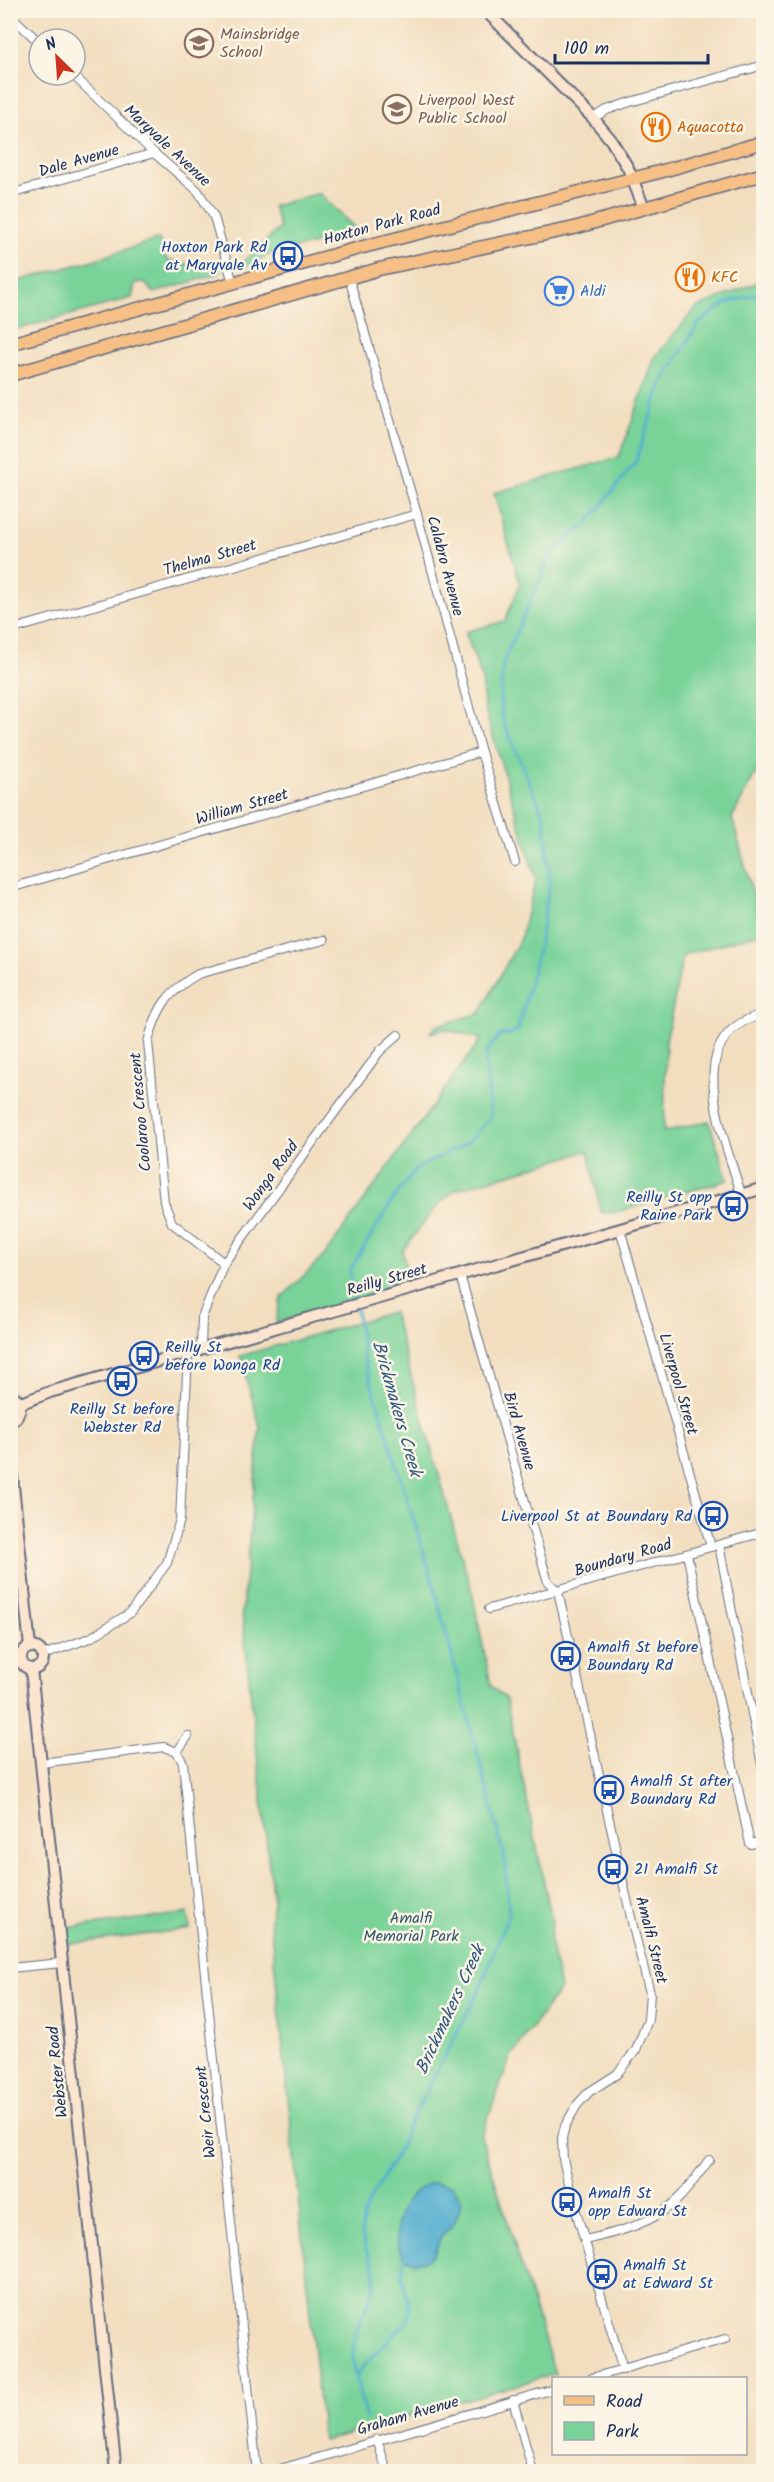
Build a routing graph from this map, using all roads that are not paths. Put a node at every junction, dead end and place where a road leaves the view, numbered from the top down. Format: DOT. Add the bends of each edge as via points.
graph roads {
  1 [pos="485,10"];
  2 [pos="10,15"];
  3 [pos="14,23"];
  4 [pos="27,33"];
  5 [pos="764,65"];
  6 [pos="85,87"];
  7 [pos="593,118"];
  8 [pos="764,142"];
  9 [pos="154,153"];
  10 [pos="764,174"];
  11 [pos="633,179"];
  12 [pos="10,194"];
  13 [pos="644,208"];
  14 [pos="349,278"];
  15 [pos="233,283"];
  16 [pos="10,344"];
  17 [pos="10,375"];
  18 [pos="417,514"];
  19 [pos="10,630"];
  20 [pos="481,752"];
  21 [pos="515,862"];
  22 [pos="10,888"];
  23 [pos="324,940"];
  24 [pos="764,1014"];
  25 [pos="398,1035"];
  26 [pos="764,1188"];
  27 [pos="741,1194"];
  28 [pos="620,1229"];
  29 [pos="224,1263"];
  30 [pos="460,1275"];
  31 [pos="201,1349"];
  32 [pos="188,1353"];
  33 [pos="10,1395"];
  34 [pos="20,1404"];
  35 [pos="10,1422"];
  36 [pos="10,1457"];
  37 [pos="764,1532"];
  38 [pos="715,1546"];
  39 [pos="687,1554"];
  40 [pos="558,1591"];
  41 [pos="489,1609"];
  42 [pos="30,1647"];
  43 [pos="43,1655"];
  44 [pos="22,1661"];
  45 [pos="10,1665"];
  46 [pos="31,1669"];
  47 [pos="188,1736"];
  48 [pos="177,1752"];
  49 [pos="41,1763"];
  50 [pos="764,1774"];
  51 [pos="764,1841"];
  52 [pos="61,1963"];
  53 [pos="10,1968"];
  54 [pos="709,2160"];
  55 [pos="585,2240"];
  56 [pos="725,2339"];
  57 [pos="623,2370"];
  58 [pos="599,2377"];
  59 [pos="552,2390"];
  60 [pos="513,2400"];
  61 [pos="377,2439"];
  62 [pos="116,2472"];
  63 [pos="258,2472"];
  64 [pos="270,2472"];
  65 [pos="387,2472"];
  66 [pos="533,2472"];
  1 -- 7 [label="main road"];
  2 -- 3 [label="street"];
  3 -- 4 [label="street"];
  5 -- 7 [label="street" via="630,102"];
  6 -- 9 [label="street, Maryvale Avenue"];
  7 -- 11 [label="main road"];
  8 -- 11 [label="main road, Hoxton Park Road"];
  9 -- 12 [label="street, Dale Avenue"];
  9 -- 15 [label="street, Maryvale Avenue" via="206,202 214,216"];
  10 -- 13 [label="main road"];
  11 -- 13 [label="main road"];
  11 -- 15 [label="main road, Hoxton Park Road"];
  13 -- 14 [label="main road" via="574,228"];
  14 -- 17 [label="main road"];
  14 -- 18 [label="street, Calabro Avenue"];
  15 -- 16 [label="main road, Hoxton Park Road"];
  18 -- 19 [label="street, Thelma Street"];
  18 -- 20 [label="street, Calabro Avenue"];
  20 -- 21 [label="street, Calabro Avenue"];
  20 -- 22 [label="street, William Street"];
  23 -- 29 [label="street, Coolaroo Crescent" via="198,974 166,999 154,1019 148,1042 164,1202 172,1223"];
  24 -- 27 [label="street" via="737,1024 721,1041 713,1069 712,1094"];
  25 -- 29 [label="street, Wonga Road" via="380,1051"];
  26 -- 27 [label="main road, Reilly Street"];
  27 -- 28 [label="main road, Reilly Street"];
  28 -- 30 [label="main road, Reilly Street"];
  28 -- 38 [label="street, Liverpool Street"];
  29 -- 31 [label="street, Wonga Road" via="202,1317"];
  30 -- 31 [label="main road, Reilly Street"];
  30 -- 40 [label="street, Bird Avenue" via="548,1582"];
  31 -- 32 [label="main road, Reilly Street"];
  32 -- 34 [label="main road, Reilly Street"];
  32 -- 43 [label="street" via="180,1520 167,1563 130,1613 90,1638"];
  33 -- 34 [label="main road"];
  34 -- 35 [label="main road" via="19,1414"];
  36 -- 42 [label="main road"];
  37 -- 38 [label="street, Boundary Road"];
  38 -- 39 [label="street, Boundary Road"];
  38 -- 50 [label="street, Liverpool Street"];
  39 -- 40 [label="street, Boundary Road"];
  39 -- 51 [label="street" via="750,1844"];
  40 -- 41 [label="street, Boundary Road"];
  40 -- 55 [label="street, Amalfi Street" via="650,1999 645,2032 631,2059 617,2074 582,2098 563,2132 562,2159"];
  42 -- 43 [label="main road"];
  42 -- 44 [label="main road" via="22,1654"];
  43 -- 46 [label="main road" via="40,1665"];
  44 -- 45 [label="street"];
  44 -- 46 [label="main road"];
  46 -- 49 [label="main road, Webster Road"];
  47 -- 48 [label="street"];
  48 -- 49 [label="street" via="164,1747"];
  48 -- 63 [label="street, Weir Crescent" via="184,1768"];
  49 -- 52 [label="main road, Webster Road"];
  52 -- 53 [label="street"];
  52 -- 62 [label="main road, Webster Road"];
  54 -- 55 [label="street" via="663,2212 628,2229"];
  55 -- 57 [label="street, Amalfi Street"];
  56 -- 57 [label="street"];
  57 -- 58 [label="street"];
  59 -- 60 [label="street, Graham Avenue"];
  60 -- 61 [label="street, Graham Avenue"];
  60 -- 66 [label="street"];
  61 -- 64 [label="street, Graham Avenue"];
  61 -- 65 [label="street"];
}
